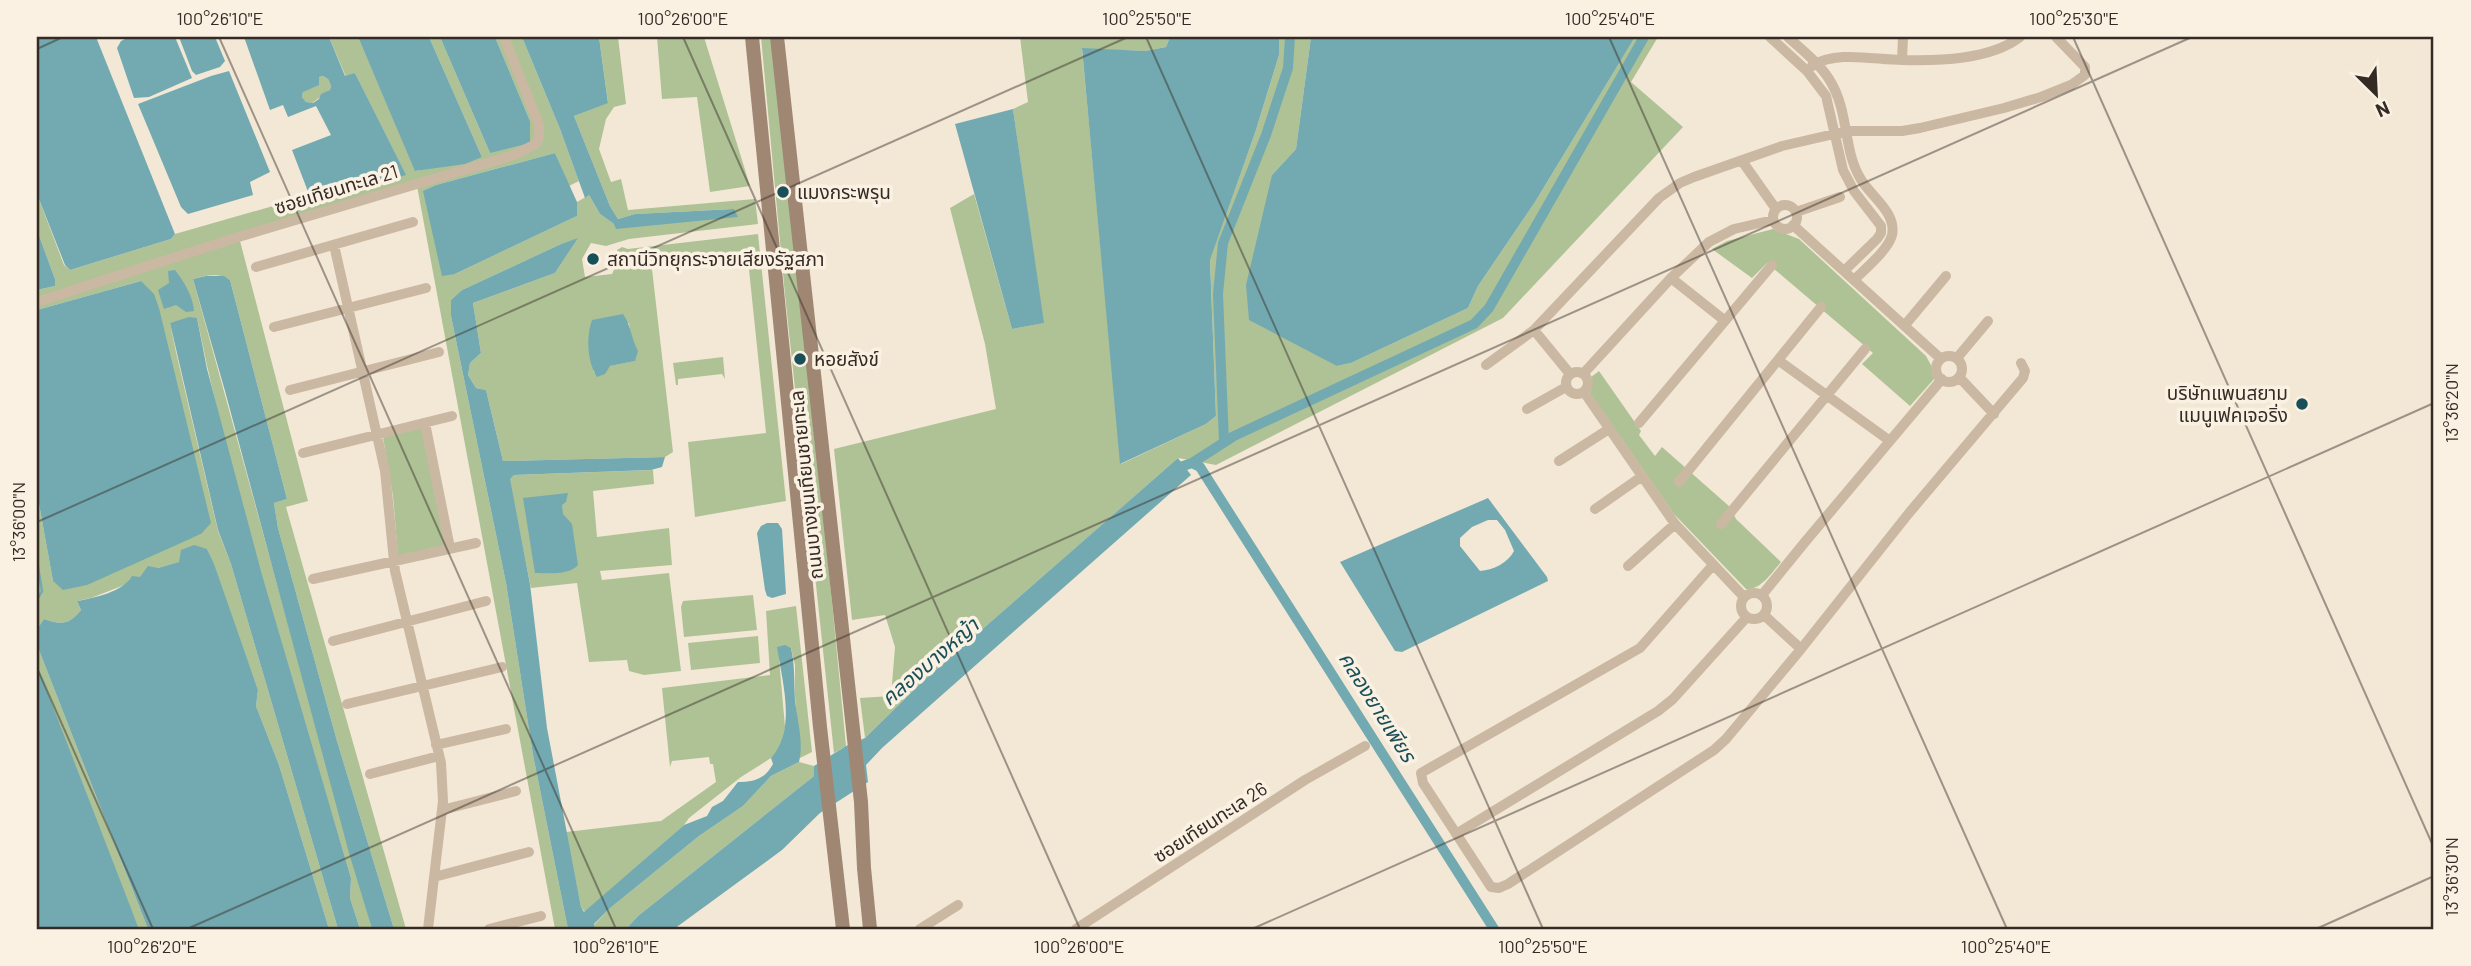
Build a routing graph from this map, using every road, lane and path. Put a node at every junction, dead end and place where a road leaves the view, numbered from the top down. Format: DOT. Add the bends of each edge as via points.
graph roads {
  1 [pos="504,37"];
  2 [pos="752,37"];
  3 [pos="759,37"];
  4 [pos="777,37"];
  5 [pos="1770,37"];
  6 [pos="1788,37"];
  7 [pos="1903,37"];
  8 [pos="2020,37"];
  9 [pos="2056,37"];
  10 [pos="1902,60"];
  11 [pos="1811,67"];
  12 [pos="1847,131"];
  13 [pos="1835,134"];
  14 [pos="764,153"];
  15 [pos="1742,161"];
  16 [pos="1840,197"];
  17 [pos="1776,209"];
  18 [pos="1796,212"];
  19 [pos="1773,220"];
  20 [pos="413,222"];
  21 [pos="1793,225"];
  22 [pos="1881,233"];
  23 [pos="1892,235"];
  24 [pos="334,245"];
  25 [pos="1772,265"];
  26 [pos="256,267"];
  27 [pos="1844,271"];
  28 [pos="1946,276"];
  29 [pos="1671,278"];
  30 [pos="1854,280"];
  31 [pos="426,288"];
  32 [pos="37,302"];
  33 [pos="1821,307"];
  34 [pos="348,308"];
  35 [pos="1724,320"];
  36 [pos="1988,321"];
  37 [pos="1905,325"];
  38 [pos="274,327"];
  39 [pos="1534,330"];
  40 [pos="1865,349"];
  41 [pos="439,352"];
  42 [pos="1957,358"];
  43 [pos="1941,359"];
  44 [pos="1778,360"];
  45 [pos="2021,363"];
  46 [pos="1486,365"];
  47 [pos="362,371"];
  48 [pos="1570,374"];
  49 [pos="1583,374"];
  50 [pos="1959,377"];
  51 [pos="1942,379"];
  52 [pos="1566,387"];
  53 [pos="290,390"];
  54 [pos="1584,392"];
  55 [pos="1826,397"];
  56 [pos="1527,409"];
  57 [pos="1994,414"];
  58 [pos="452,416"];
  59 [pos="425,423"];
  60 [pos="1639,423"];
  61 [pos="1609,429"];
  62 [pos="377,435"];
  63 [pos="1890,441"];
  64 [pos="303,453"];
  65 [pos="1559,461"];
  66 [pos="1641,477"];
  67 [pos="1679,482"];
  68 [pos="1595,509"];
  69 [pos="1675,524"];
  70 [pos="1721,524"];
  71 [pos="476,542"];
  72 [pos="450,548"];
  73 [pos="394,561"];
  74 [pos="1713,565"];
  75 [pos="1628,566"];
  76 [pos="313,579"];
  77 [pos="1762,595"];
  78 [pos="1744,597"];
  79 [pos="486,600"];
  80 [pos="1765,615"];
  81 [pos="1747,617"];
  82 [pos="407,621"];
  83 [pos="333,640"];
  84 [pos="1801,649"];
  85 [pos="502,667"];
  86 [pos="422,686"];
  87 [pos="347,704"];
  88 [pos="506,729"];
  89 [pos="436,745"];
  90 [pos="1364,746"];
  91 [pos="439,757"];
  92 [pos="370,774"];
  93 [pos="516,791"];
  94 [pos="442,810"];
  95 [pos="1456,834"];
  96 [pos="529,852"];
  97 [pos="434,877"];
  98 [pos="958,905"];
  99 [pos="541,916"];
  100 [pos="428,929"];
  101 [pos="489,929"];
  102 [pos="844,929"];
  103 [pos="870,929"];
  104 [pos="920,929"];
  105 [pos="1076,929"];
  1 -- 32 [label="street, ซอยเทียนทะเล 21" via="539,125 539,137 531,147"];
  2 -- 14 [label="main road, ถนนบางขุนเทียนชายทะเล"];
  3 -- 14 [label="main road"];
  4 -- 103 [label="main road, ถนนบางขุนเทียนชายทะเล" via="861,802"];
  5 -- 11 [label="street"];
  6 -- 11 [label="street"];
  7 -- 10 [label="street"];
  8 -- 10 [label="street" via="2009,45 1966,57"];
  9 -- 12 [label="street" via="2085,67 2085,75 2071,85 2004,108 1920,128"];
  10 -- 11 [label="street" via="1826,59"];
  11 -- 12 [label="street" via="1829,78"];
  11 -- 13 [label="street" via="1826,96"];
  12 -- 13 [label="street"];
  12 -- 23 [label="street" via="1858,176 1888,214"];
  13 -- 15 [label="street"];
  13 -- 22 [label="street" via="1847,179 1877,218"];
  14 -- 102 [label="main road, ถนนบางขุนเทียนชายทะเล"];
  15 -- 17 [label="street"];
  15 -- 39 [label="street" via="1680,183 1659,198"];
  16 -- 18 [label="street"];
  17 -- 18 [label="street" via="1784,205"];
  17 -- 19 [label="street"];
  18 -- 21 [label="street"];
  19 -- 21 [label="street" via="1782,228"];
  19 -- 29 [label="street" via="1716,237"];
  20 -- 24 [label="street"];
  21 -- 27 [label="street"];
  22 -- 23 [label="street"];
  22 -- 27 [label="street"];
  23 -- 30 [label="street"];
  24 -- 26 [label="street"];
  24 -- 34 [label="street"];
  25 -- 35 [label="street"];
  27 -- 30 [label="street"];
  28 -- 37 [label="street"];
  29 -- 35 [label="street"];
  29 -- 49 [label="street"];
  30 -- 37 [label="street"];
  31 -- 34 [label="street"];
  33 -- 44 [label="street"];
  34 -- 38 [label="street"];
  34 -- 47 [label="street"];
  35 -- 60 [label="street"];
  36 -- 42 [label="street"];
  37 -- 43 [label="street"];
  39 -- 46 [label="street"];
  39 -- 48 [label="street"];
  40 -- 55 [label="street"];
  41 -- 47 [label="street"];
  42 -- 43 [label="street"];
  42 -- 50 [label="street" via="1962,365"];
  43 -- 51 [label="street" via="1937,370"];
  44 -- 55 [label="street"];
  44 -- 67 [label="street"];
  45 -- 57 [label="street" via="2023,378"];
  47 -- 53 [label="street"];
  47 -- 62 [label="street"];
  48 -- 49 [label="street"];
  48 -- 52 [label="street"];
  49 -- 54 [label="street" via="1588,381"];
  50 -- 51 [label="street"];
  50 -- 57 [label="street"];
  51 -- 63 [label="street"];
  52 -- 54 [label="street" via="1572,393"];
  52 -- 56 [label="street"];
  54 -- 61 [label="street"];
  55 -- 63 [label="street"];
  55 -- 70 [label="street"];
  57 -- 84 [label="street"];
  58 -- 59 [label="street"];
  59 -- 62 [label="street"];
  59 -- 72 [label="street"];
  61 -- 65 [label="street"];
  61 -- 66 [label="street"];
  62 -- 64 [label="street"];
  62 -- 73 [label="street"];
  63 -- 77 [label="street"];
  66 -- 68 [label="street"];
  66 -- 69 [label="street"];
  69 -- 74 [label="street"];
  69 -- 75 [label="street"];
  71 -- 72 [label="street"];
  72 -- 73 [label="street"];
  73 -- 76 [label="street"];
  73 -- 82 [label="street"];
  74 -- 78 [label="street"];
  74 -- 95 [label="street" via="1633,653 1421,773"];
  77 -- 78 [label="street"];
  77 -- 80 [label="street" via="1768,604"];
  78 -- 81 [label="street" via="1742,610"];
  79 -- 82 [label="street"];
  80 -- 81 [label="street"];
  80 -- 84 [label="street"];
  81 -- 95 [label="street" via="1658,711"];
  82 -- 83 [label="street"];
  82 -- 86 [label="street"];
  84 -- 95 [label="street" via="1714,750 1508,884 1491,887"];
  85 -- 86 [label="street"];
  86 -- 87 [label="street"];
  86 -- 89 [label="street"];
  88 -- 89 [label="street"];
  89 -- 91 [label="street"];
  90 -- 105 [label="street, ซอยเทียนทะเล 26"];
  91 -- 92 [label="street"];
  91 -- 94 [label="street"];
  93 -- 94 [label="street"];
  94 -- 97 [label="street"];
  96 -- 97 [label="street"];
  97 -- 100 [label="street"];
  98 -- 104 [label="street"];
  99 -- 101 [label="street"];
}
